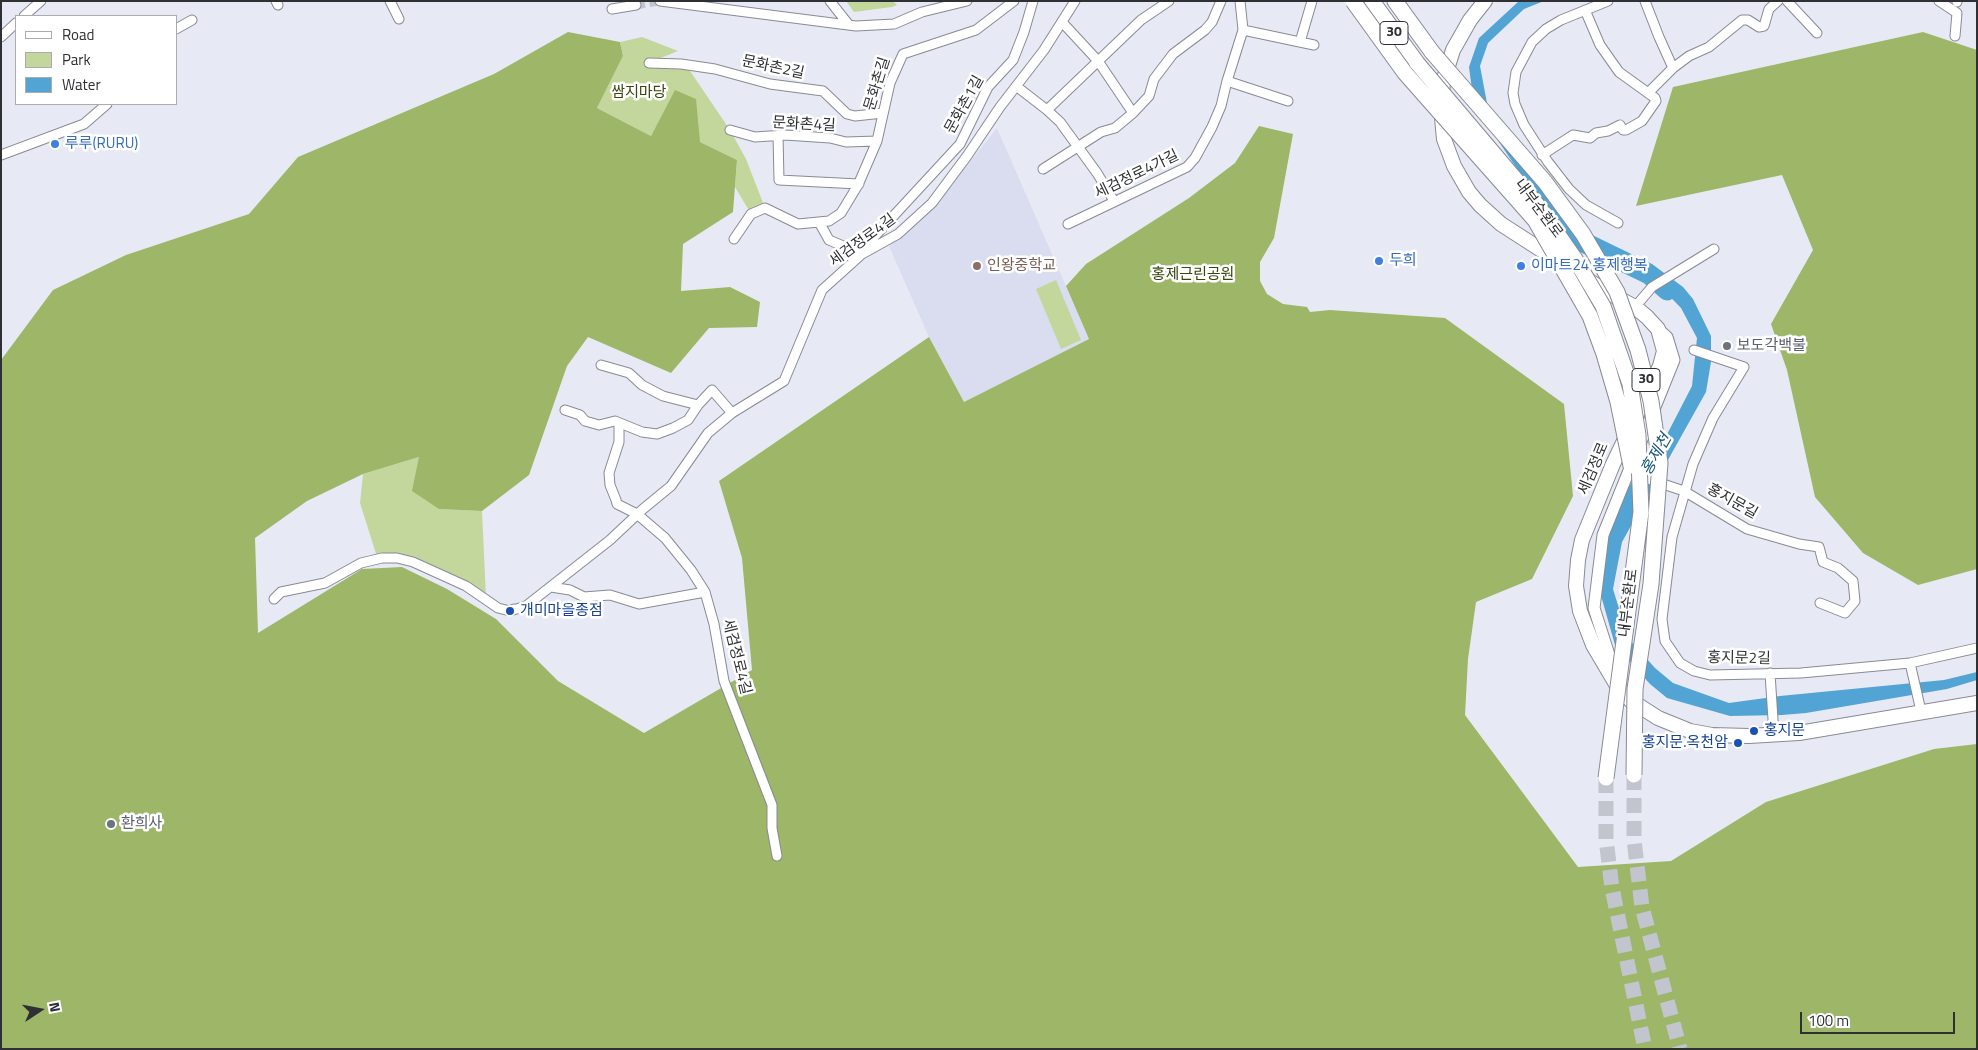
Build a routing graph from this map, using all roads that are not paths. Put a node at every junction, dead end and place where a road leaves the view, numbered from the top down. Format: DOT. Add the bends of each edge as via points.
graph roads {
  1 [pos="41,1"];
  2 [pos="390,1"];
  3 [pos="660,1"];
  4 [pos="830,1"];
  5 [pos="925,1"];
  6 [pos="967,1"];
  7 [pos="1014,1"];
  8 [pos="1033,1"];
  9 [pos="1075,1"];
  10 [pos="1169,1"];
  11 [pos="1221,1"];
  12 [pos="1240,1"];
  13 [pos="1312,1"];
  14 [pos="1353,1"];
  15 [pos="1372,1"];
  16 [pos="1395,1"];
  17 [pos="1485,1"];
  18 [pos="1608,1"];
  19 [pos="1645,1"];
  20 [pos="1778,1"];
  21 [pos="1788,1"];
  22 [pos="1939,1"];
  23 [pos="672,3"];
  24 [pos="636,5"];
  25 [pos="710,5"];
  26 [pos="612,10"];
  27 [pos="931,10"];
  28 [pos="1585,10"];
  29 [pos="25,15"];
  30 [pos="399,19"];
  31 [pos="192,20"];
  32 [pos="1062,22"];
  33 [pos="15,25"];
  34 [pos="849,25"];
  35 [pos="178,27"];
  36 [pos="1242,30"];
  37 [pos="1817,33"];
  38 [pos="2,36"];
  39 [pos="1955,36"];
  40 [pos="1300,42"];
  41 [pos="1314,45"];
  42 [pos="1098,61"];
  43 [pos="649,63"];
  44 [pos="1674,68"];
  45 [pos="1227,81"];
  46 [pos="1016,86"];
  47 [pos="1648,93"];
  48 [pos="1288,101"];
  49 [pos="106,105"];
  50 [pos="1047,110"];
  51 [pos="883,113"];
  52 [pos="1133,114"];
  53 [pos="730,130"];
  54 [pos="778,136"];
  55 [pos="877,142"];
  56 [pos="1078,147"];
  57 [pos="1,155"];
  58 [pos="1542,155"];
  59 [pos="1043,169"];
  60 [pos="859,184"];
  61 [pos="1114,201"];
  62 [pos="819,222"];
  63 [pos="1618,223"];
  64 [pos="1068,224"];
  65 [pos="734,239"];
  66 [pos="1714,249"];
  67 [pos="862,254"];
  68 [pos="1635,307"];
  69 [pos="1658,329"];
  70 [pos="1694,350"];
  71 [pos="601,365"];
  72 [pos="698,405"];
  73 [pos="565,410"];
  74 [pos="732,413"];
  75 [pos="619,423"];
  76 [pos="1629,472"];
  77 [pos="1684,491"];
  78 [pos="1641,512"];
  79 [pos="637,514"];
  80 [pos="551,587"];
  81 [pos="705,592"];
  82 [pos="274,599"];
  83 [pos="1820,603"];
  84 [pos="1977,648"];
  85 [pos="1911,668"];
  86 [pos="1770,674"];
  87 [pos="1616,684"];
  88 [pos="1977,702"];
  89 [pos="1920,707"];
  90 [pos="1774,730"];
  91 [pos="1634,775"];
  92 [pos="1606,778"];
  93 [pos="777,856"];
  1 -- 29 [label="street"];
  2 -- 30 [label="street"];
  3 -- 23 [label="street"];
  4 -- 34 [label="street"];
  5 -- 27 [label="street"];
  6 -- 27 [label="street"];
  7 -- 51 [label="street, 문화촌길" via="976,30 903,54 890,83"];
  8 -- 67 [label="street, 문화촌1길" via="1013,60 988,87 960,144"];
  9 -- 32 [label="street, 세검정로4길"];
  10 -- 42 [label="street" via="1140,20"];
  11 -- 52 [label="street" via="1212,22 1173,54 1154,79 1149,96"];
  12 -- 36 [label="street, 세검정로4가길"];
  13 -- 40 [label="street"];
  14 -- 78 [label="highway, bridge" via="1405,73 1535,220 1585,308 1604,354 1618,402"];
  15 -- 78 [label="highway, 내부순환로 / 30, bridge" via="1417,63 1539,207 1603,306 1630,384 1638,435"];
  16 -- 91 [label="highway, 내부순환로 / 30, bridge" via="1432,52 1545,182 1583,234 1617,292 1638,350 1651,400 1660,463 1651,584 1635,689"];
  17 -- 68 [label="main road" via="1453,50 1443,82 1444,139 1454,166 1469,192 1501,224"];
  18 -- 28 [label="street"];
  19 -- 44 [label="street"];
  20 -- 44 [label="street" via="1769,9 1762,26 1742,20 1710,47 1689,56"];
  21 -- 37 [label="street"];
  22 -- 39 [label="street" via="1957,13"];
  23 -- 25 [label="street"];
  24 -- 26 [label="street"];
  25 -- 34 [label="street"];
  27 -- 34 [label="street" via="894,24"];
  28 -- 47 [label="street" via="1600,45 1619,72"];
  28 -- 58 [label="street" via="1561,20 1532,42 1516,72 1515,104"];
  31 -- 35 [label="street"];
  32 -- 42 [label="street"];
  32 -- 46 [label="street, 세검정로4길"];
  33 -- 38 [label="street"];
  36 -- 40 [label="street"];
  36 -- 45 [label="street, 세검정로4가길"];
  40 -- 41 [label="street"];
  42 -- 50 [label="street"];
  42 -- 52 [label="street"];
  43 -- 51 [label="street, 문화촌2길" via="715,69 770,84 823,91 847,114"];
  44 -- 47 [label="street"];
  45 -- 48 [label="street"];
  45 -- 61 [label="street, 세검정로4가길" via="1212,128 1187,167"];
  46 -- 50 [label="street"];
  46 -- 67 [label="street, 세검정로4길" via="932,203 898,234"];
  47 -- 58 [label="street" via="1656,101 1637,125 1625,130 1620,125 1589,138 1570,136"];
  49 -- 57 [label="street" via="84,124"];
  50 -- 56 [label="street"];
  51 -- 55 [label="street, 문화촌길"];
  52 -- 56 [label="street" via="1115,128 1101,132"];
  53 -- 54 [label="street, 문화촌4길" via="754,137"];
  54 -- 55 [label="street, 문화촌4길"];
  54 -- 60 [label="street" via="779,180"];
  55 -- 60 [label="street, 문화촌길"];
  56 -- 59 [label="street"];
  56 -- 61 [label="street"];
  58 -- 63 [label="street" via="1586,205"];
  60 -- 62 [label="street, 문화촌길" via="841,213 829,221"];
  61 -- 64 [label="street, 세검정로4가길"];
  62 -- 65 [label="street, 문화촌길" via="798,224 765,208 751,214"];
  62 -- 67 [label="street" via="829,240"];
  66 -- 68 [label="street" via="1652,287"];
  67 -- 74 [label="street, 세검정로4길" via="822,290 784,381"];
  68 -- 69 [label="main road"];
  69 -- 76 [label="main road" via="1667,337 1674,360"];
  69 -- 87 [label="main road, 세검정로" via="1664,351 1660,366 1613,464 1582,540 1578,560 1576,586 1580,611 1593,645"];
  70 -- 77 [label="street, 홍지문길" via="1744,368 1713,418"];
  71 -- 72 [label="street" via="629,373 642,385 663,396"];
  72 -- 74 [label="street" via="712,390"];
  72 -- 75 [label="street" via="688,420 657,434"];
  73 -- 75 [label="street" via="599,425"];
  74 -- 79 [label="street, 세검정로4길" via="708,433 671,486"];
  75 -- 79 [label="street, 세검정로4길" via="619,442 609,473 610,485 617,504"];
  76 -- 77 [label="street, bridge"];
  76 -- 87 [label="main road" via="1603,535 1594,608"];
  77 -- 83 [label="street, 홍지문길" via="1747,529 1819,547 1823,562 1838,568 1853,581 1855,601 1845,613"];
  77 -- 86 [label="street, 홍지문2길" via="1672,537 1665,584 1664,641 1680,663 1694,671 1728,675"];
  78 -- 92 [label="highway, 내부순환로 / 30, bridge"];
  79 -- 80 [label="street, 세검정로4길"];
  79 -- 81 [label="street, 세검정로4길" via="665,538"];
  80 -- 81 [label="street" via="570,590 584,597 610,595 639,604"];
  80 -- 82 [label="street, 세검정로4길" via="526,606 510,611 498,608 466,586 412,562 382,558 361,563 325,583 282,592"];
  81 -- 93 [label="street, 세검정로4길" via="724,681 772,805"];
  84 -- 85 [label="street, 홍지문2길"];
  85 -- 86 [label="street, 홍지문2길"];
  85 -- 89 [label="street"];
  86 -- 90 [label="street"];
  87 -- 90 [label="main road, 세검정로" via="1645,711 1690,731 1749,736"];
  88 -- 89 [label="main road, 세검정로"];
  89 -- 90 [label="main road, 세검정로" via="1799,732"];
}
